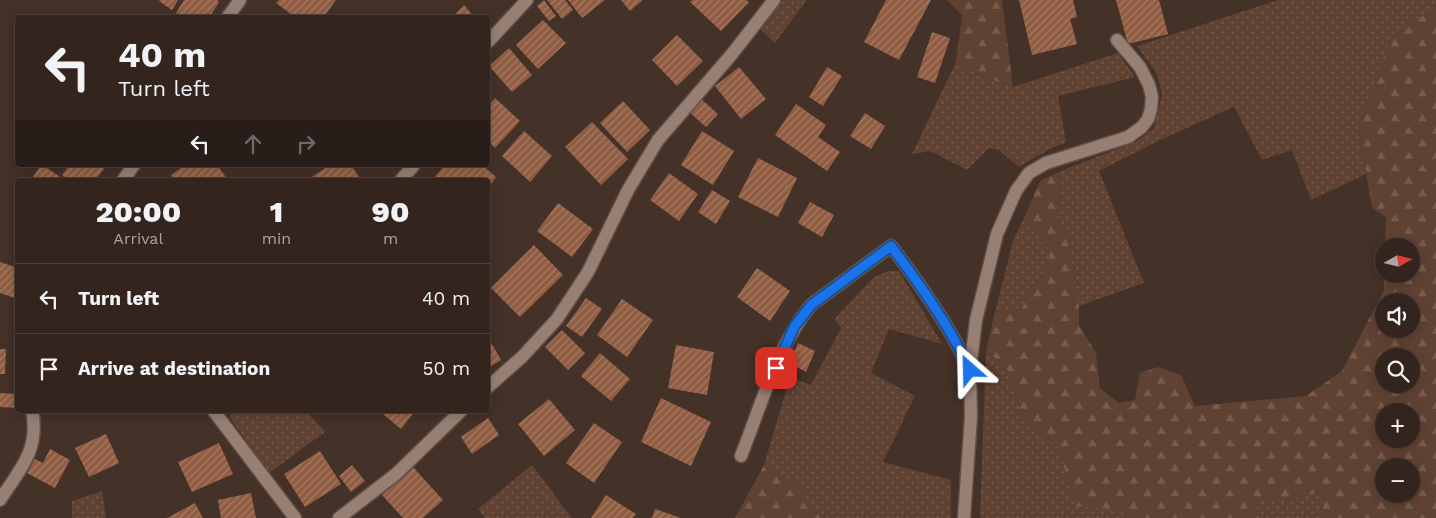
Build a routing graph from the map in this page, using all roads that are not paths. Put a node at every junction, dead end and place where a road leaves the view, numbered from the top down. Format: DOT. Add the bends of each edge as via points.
graph roads {
  1 [pos="240,0"];
  2 [pos="527,0"];
  3 [pos="774,0"];
  4 [pos="229,15"];
  5 [pos="490,40"];
  6 [pos="1117,40"];
  7 [pos="412,167"];
  8 [pos="403,178"];
  9 [pos="970,370"];
  10 [pos="490,385"];
  11 [pos="33,413"];
  12 [pos="215,413"];
  13 [pos="459,413"];
  14 [pos="741,456"];
  15 [pos="0,500"];
  16 [pos="295,518"];
  17 [pos="339,518"];
  18 [pos="964,518"];
  1 -- 4 [label="street"];
  2 -- 5 [label="street"];
  3 -- 10 [label="street" via="658,140 628,190 588,272 557,319"];
  6 -- 9 [label="street" via="1140,67 1149,85 1152,97 1148,119 1128,136 1029,173 1016,191 997,234 976,320"];
  7 -- 8 [label="street"];
  9 -- 14 [label="street" via="932,301 891,246 811,305 794,327"];
  9 -- 18 [label="street" via="971,416"];
  11 -- 15 [label="street" via="35,434 28,457"];
  12 -- 16 [label="street"];
  13 -- 17 [label="street" via="396,474"];
}
